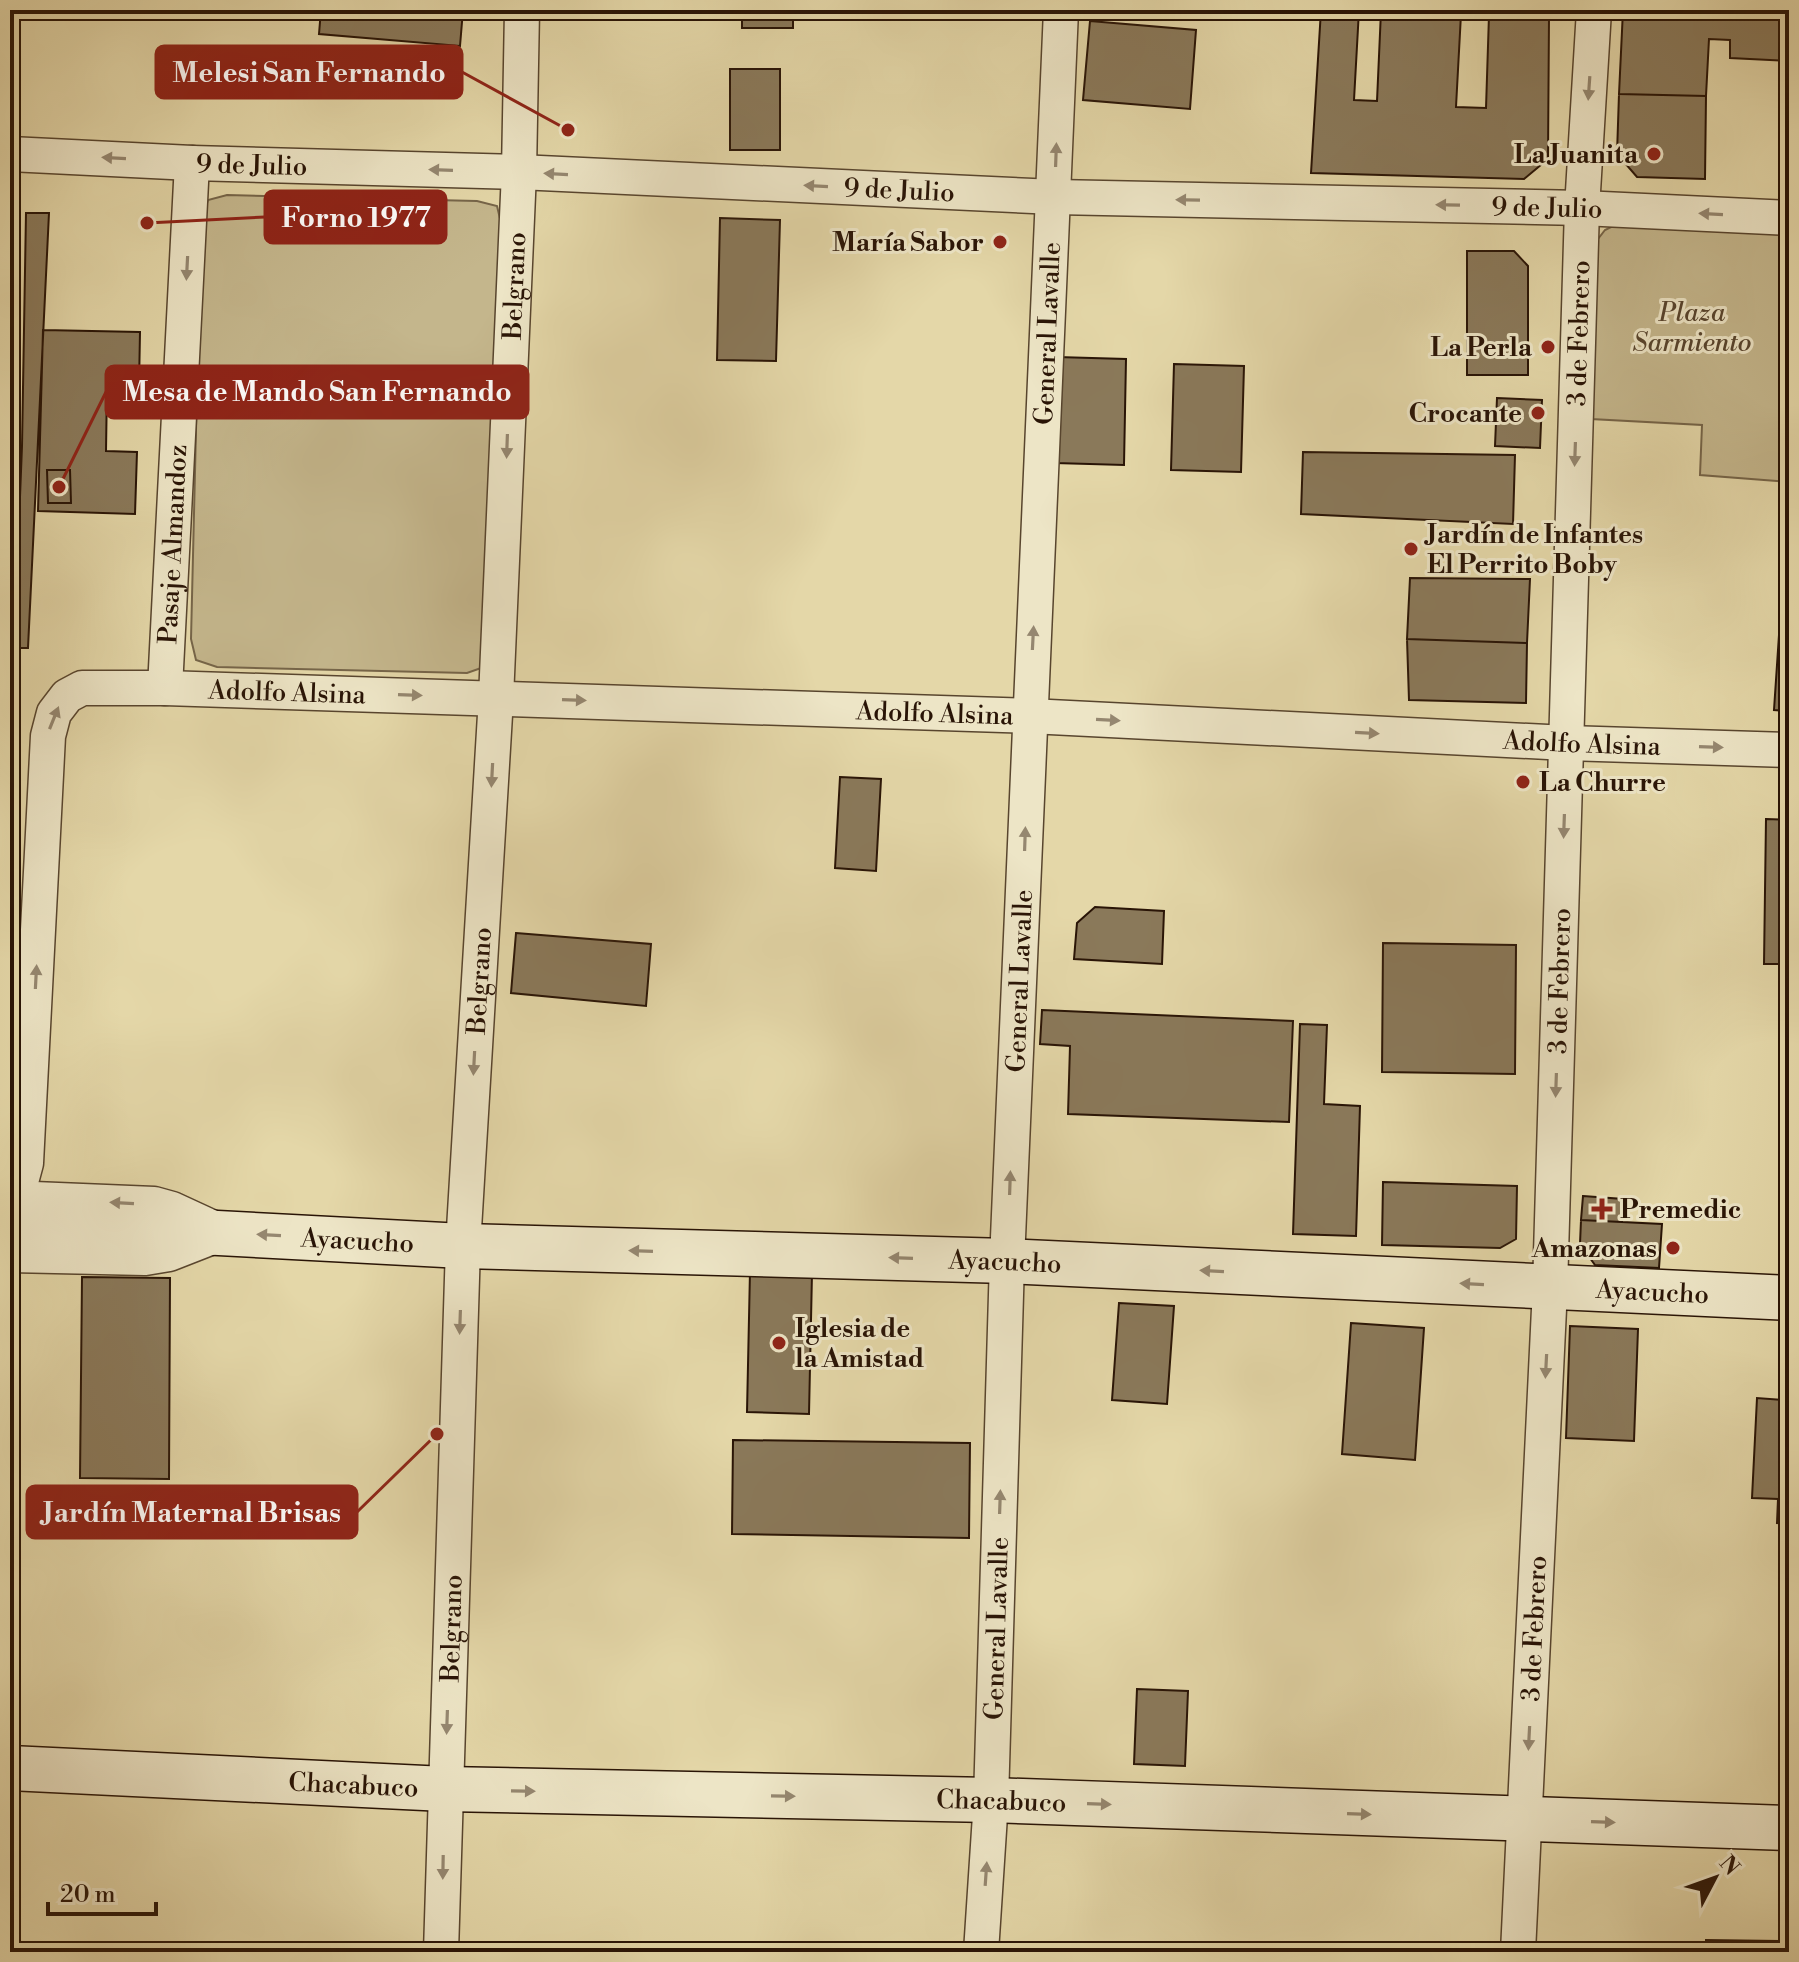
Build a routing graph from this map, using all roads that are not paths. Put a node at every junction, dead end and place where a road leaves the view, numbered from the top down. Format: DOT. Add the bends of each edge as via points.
graph roads {
  1 [pos="522,10"];
  2 [pos="1061,10"];
  3 [pos="1594,10"];
  4 [pos="10,154"];
  5 [pos="192,163"];
  6 [pos="519,172"];
  7 [pos="1055,197"];
  8 [pos="1582,208"];
  9 [pos="1789,218"];
  10 [pos="165,688"];
  11 [pos="496,698"];
  12 [pos="1030,716"];
  13 [pos="1567,743"];
  14 [pos="1789,750"];
  15 [pos="10,1188"];
  16 [pos="10,1198"];
  17 [pos="10,1222"];
  18 [pos="222,1233"];
  19 [pos="463,1246"];
  20 [pos="10,1255"];
  21 [pos="1007,1261"];
  22 [pos="1550,1288"];
  23 [pos="1789,1298"];
  24 [pos="10,1748"];
  25 [pos="10,1768"];
  26 [pos="214,1778"];
  27 [pos="445,1789"];
  28 [pos="991,1800"];
  29 [pos="1525,1820"];
  30 [pos="1789,1828"];
  31 [pos="441,1952"];
  32 [pos="981,1952"];
  33 [pos="1518,1952"];
  1 -- 6 [label="street, Belgrano"];
  7 -- 2 [label="street, General Lavalle, one-way"];
  3 -- 8 [label="street, 3 de Febrero, one-way"];
  5 -- 4 [label="street, 9 de Julio, one-way"];
  6 -- 5 [label="street, 9 de Julio, one-way"];
  5 -- 10 [label="street, Pasaje Almandoz, one-way"];
  7 -- 6 [label="street, 9 de Julio, one-way"];
  6 -- 11 [label="street, Belgrano, one-way"];
  8 -- 7 [label="street, 9 de Julio, one-way"];
  12 -- 7 [label="street, General Lavalle, one-way"];
  9 -- 8 [label="street, 9 de Julio, one-way"];
  8 -- 13 [label="street, 3 de Febrero, one-way"];
  10 -- 11 [label="street, Adolfo Alsina, one-way"];
  15 -- 10 [label="street, Adolfo Alsina, one-way" via="22,1178 26,1163 48,736 54,713 67,696 82,688"];
  11 -- 12 [label="street, Adolfo Alsina, one-way"];
  11 -- 19 [label="street, Belgrano, one-way"];
  12 -- 13 [label="street, Adolfo Alsina, one-way"];
  21 -- 12 [label="street, General Lavalle, one-way"];
  13 -- 14 [label="street, Adolfo Alsina, one-way"];
  13 -- 22 [label="street, 3 de Febrero, one-way"];
  18 -- 16 [label="street, Ayacucho, one-way" via="154,1204"];
  17 -- 18 [label="street"];
  19 -- 18 [label="street, Ayacucho, one-way"];
  18 -- 20 [label="street, Ayacucho" via="145,1258"];
  21 -- 19 [label="street, Ayacucho, one-way"];
  19 -- 27 [label="street, Belgrano, one-way"];
  22 -- 21 [label="street, Ayacucho, one-way"];
  28 -- 21 [label="street, General Lavalle, one-way"];
  22 -- 23 [label="street, Ayacucho"];
  22 -- 29 [label="street, 3 de Febrero, one-way"];
  24 -- 26 [label="street, Chacabuco" via="125,1752"];
  25 -- 26 [label="street, Chacabuco"];
  26 -- 27 [label="street, Chacabuco"];
  27 -- 28 [label="street, Chacabuco, one-way"];
  27 -- 31 [label="street, Belgrano, one-way"];
  28 -- 29 [label="street, Chacabuco, one-way"];
  32 -- 28 [label="street, General Lavalle, one-way"];
  29 -- 30 [label="street, Chacabuco, one-way"];
  29 -- 33 [label="street, 3 de Febrero"];
}
